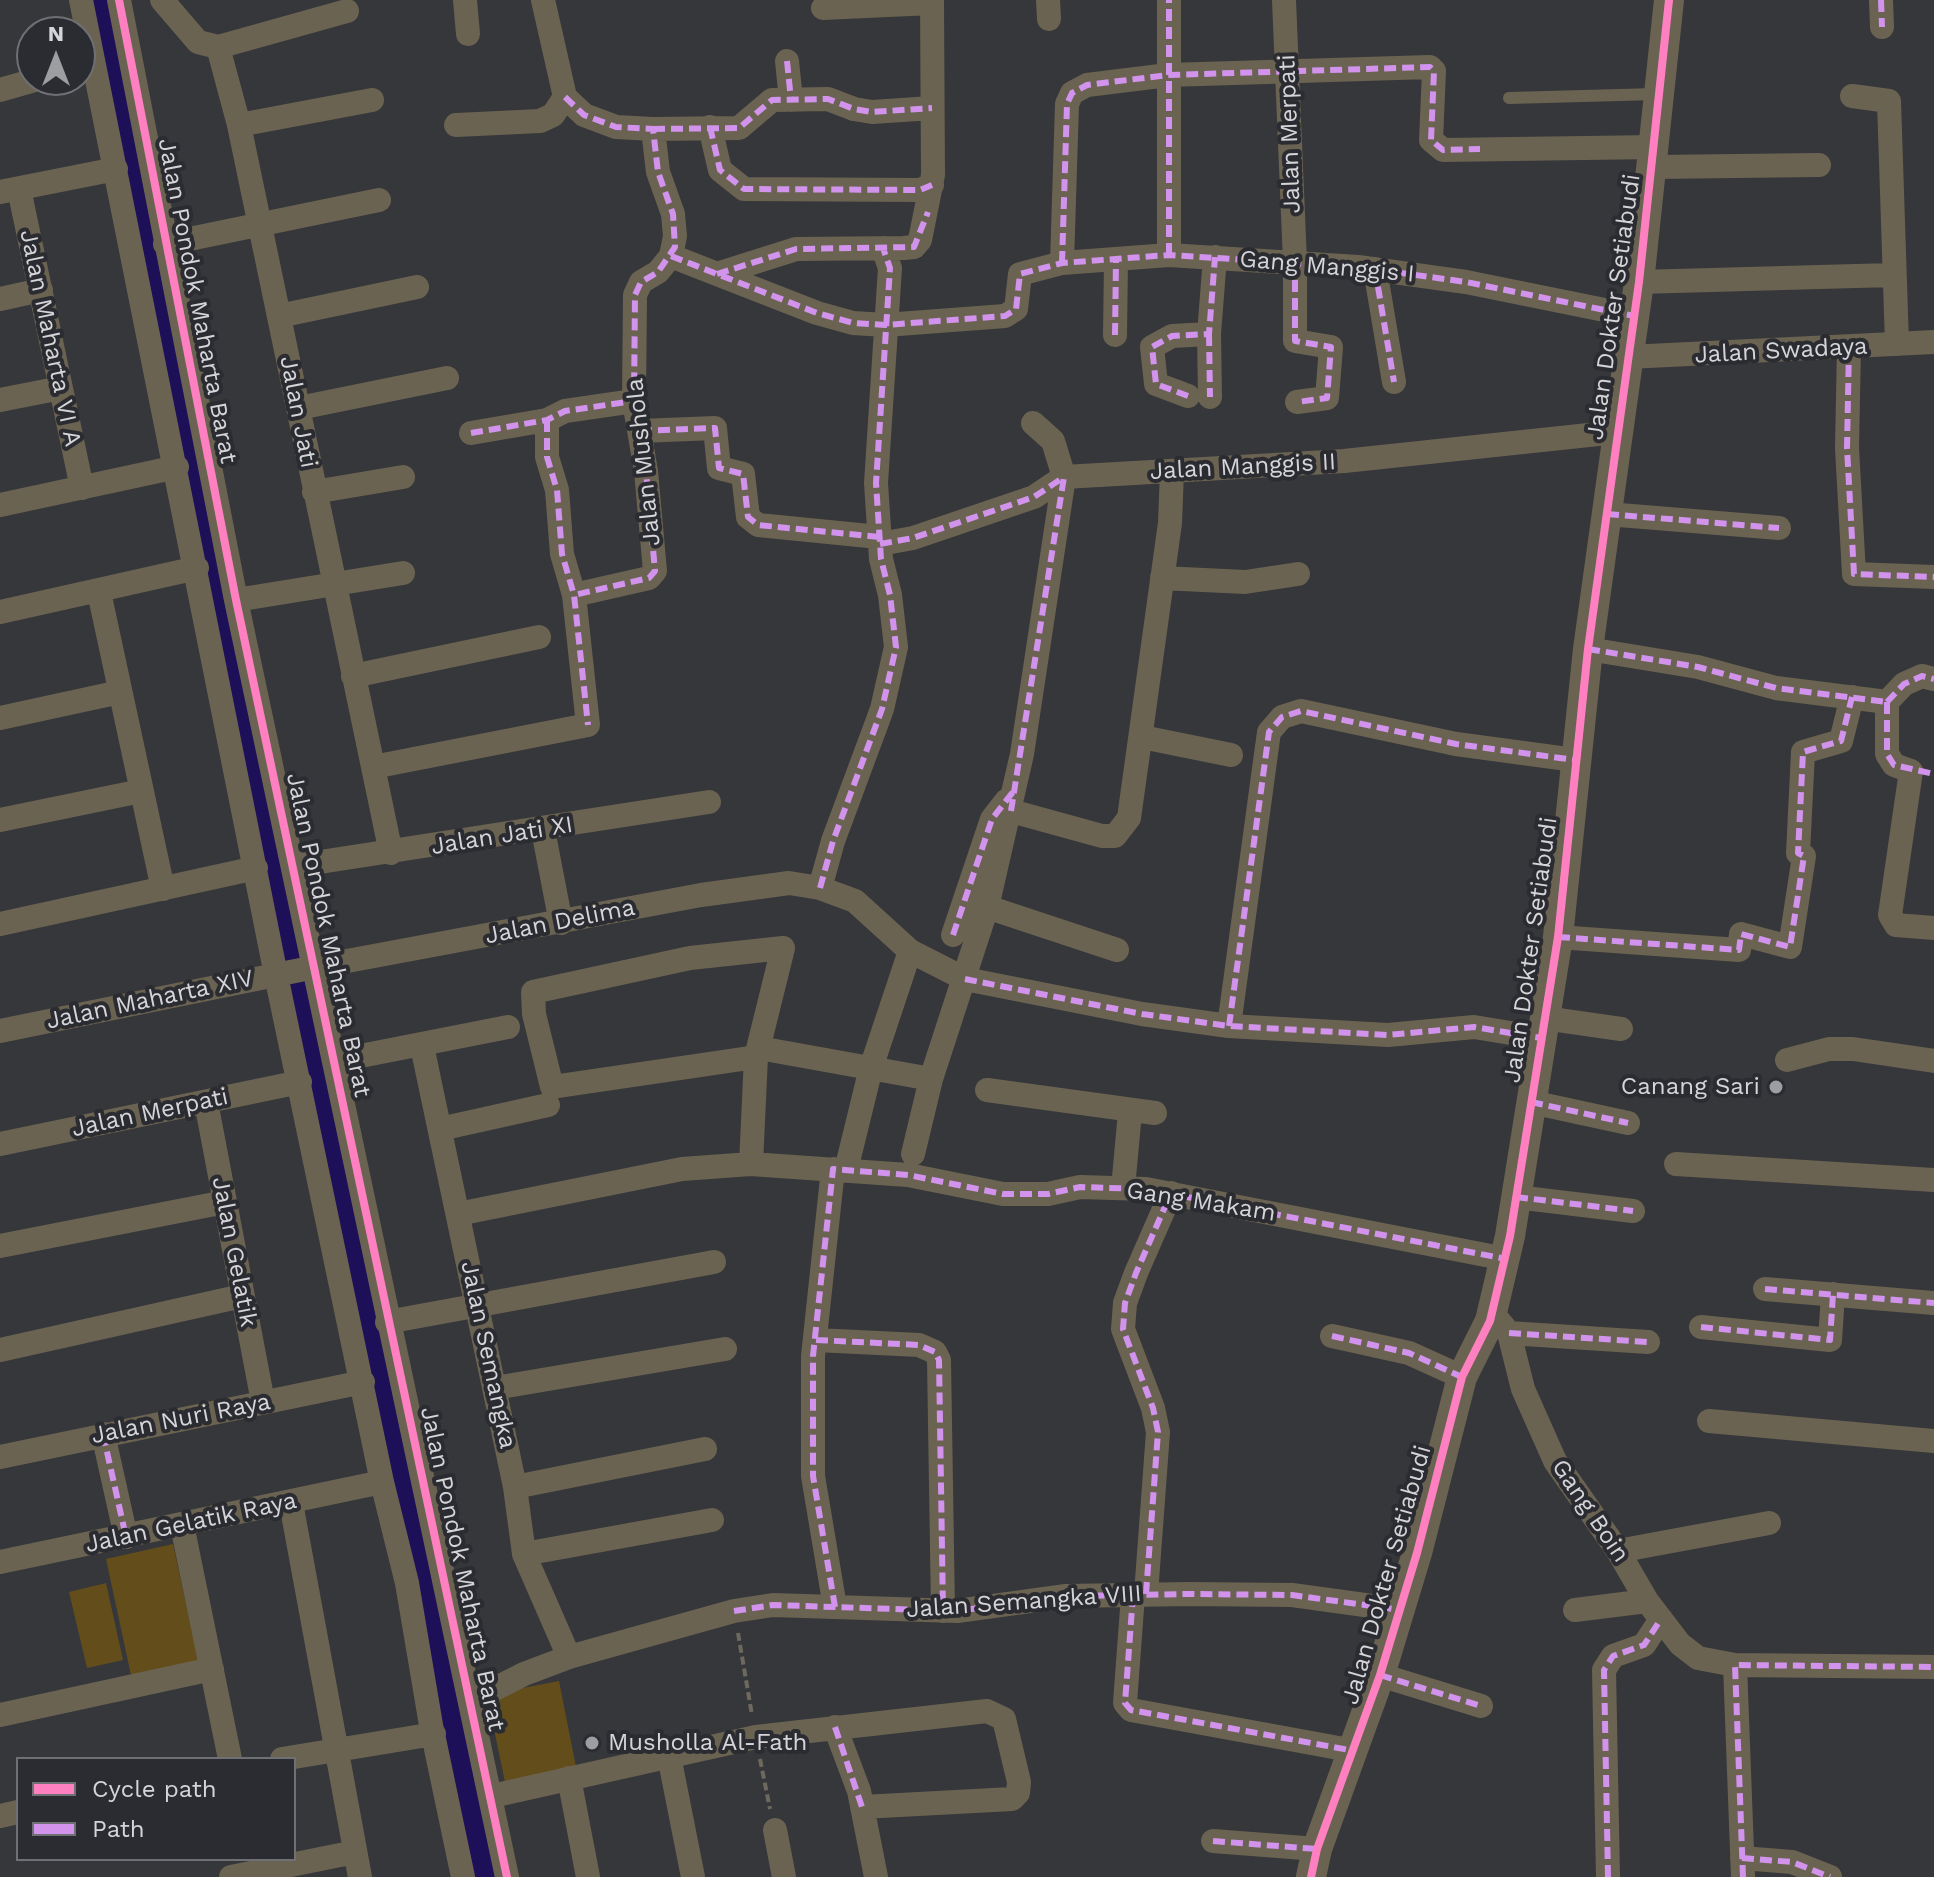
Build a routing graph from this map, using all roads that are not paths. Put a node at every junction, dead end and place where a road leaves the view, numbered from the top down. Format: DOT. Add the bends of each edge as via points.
graph roads {
  1 [pos="119,0"];
  2 [pos="162,0"];
  3 [pos="465,0"];
  4 [pos="543,0"];
  5 [pos="1169,0"];
  6 [pos="1284,0"];
  7 [pos="1669,0"];
  8 [pos="1881,0"];
  9 [pos="932,1"];
  10 [pos="823,8"];
  11 [pos="347,11"];
  12 [pos="1882,27"];
  13 [pos="468,34"];
  14 [pos="218,47"];
  15 [pos="787,61"];
  16 [pos="1288,73"];
  17 [pos="1168,75"];
  18 [pos="1660,94"];
  19 [pos="95,96"];
  20 [pos="1852,96"];
  21 [pos="565,97"];
  22 [pos="1509,98"];
  23 [pos="372,100"];
  24 [pos="791,100"];
  25 [pos="932,108"];
  26 [pos="239,125"];
  27 [pos="456,125"];
  28 [pos="710,127"];
  29 [pos="653,129"];
  30 [pos="1654,157"];
  31 [pos="1819,165"];
  32 [pos="116,169"];
  33 [pos="932,185"];
  34 [pos="10,190"];
  35 [pos="379,200"];
  36 [pos="260,224"];
  37 [pos="165,244"];
  38 [pos="883,248"];
  39 [pos="1169,255"];
  40 [pos="671,256"];
  41 [pos="1215,257"];
  42 [pos="1116,260"];
  43 [pos="1295,262"];
  44 [pos="1062,263"];
  45 [pos="1375,269"];
  46 [pos="717,274"];
  47 [pos="1892,275"];
  48 [pos="1639,282"];
  49 [pos="417,287"];
  50 [pos="41,290"];
  51 [pos="0,299"];
  52 [pos="279,316"];
  53 [pos="1634,316"];
  54 [pos="885,325"];
  55 [pos="1209,334"];
  56 [pos="1115,335"];
  57 [pos="1934,342"];
  58 [pos="1897,344"];
  59 [pos="1849,347"];
  60 [pos="1628,357"];
  61 [pos="447,378"];
  62 [pos="1394,382"];
  63 [pos="61,388"];
  64 [pos="0,400"];
  65 [pos="634,401"];
  66 [pos="1297,402"];
  67 [pos="299,408"];
  68 [pos="547,420"];
  69 [pos="1033,423"];
  70 [pos="640,431"];
  71 [pos="1617,432"];
  72 [pos="471,433"];
  73 [pos="177,467"];
  74 [pos="1172,471"];
  75 [pos="403,477"];
  76 [pos="1064,477"];
  77 [pos="82,488"];
  78 [pos="314,492"];
  79 [pos="0,505"];
  80 [pos="1607,514"];
  81 [pos="1779,528"];
  82 [pos="879,540"];
  83 [pos="197,568"];
  84 [pos="403,573"];
  85 [pos="1298,574"];
  86 [pos="1934,577"];
  87 [pos="1162,578"];
  88 [pos="332,584"];
  89 [pos="99,592"];
  90 [pos="574,595"];
  91 [pos="236,600"];
  92 [pos="0,612"];
  93 [pos="539,637"];
  94 [pos="1588,649"];
  95 [pos="353,676"];
  96 [pos="1934,679"];
  97 [pos="120,692"];
  98 [pos="1852,697"];
  99 [pos="1887,702"];
  100 [pos="0,718"];
  101 [pos="1142,737"];
  102 [pos="1231,755"];
  103 [pos="1575,760"];
  104 [pos="373,767"];
  105 [pos="141,791"];
  106 [pos="1013,800"];
  107 [pos="709,802"];
  108 [pos="0,820"];
  109 [pos="543,830"];
  110 [pos="391,853"];
  111 [pos="294,866"];
  112 [pos="256,868"];
  113 [pos="820,888"];
  114 [pos="163,889"];
  115 [pos="987,907"];
  116 [pos="561,923"];
  117 [pos="0,924"];
  118 [pos="1934,928"];
  119 [pos="953,935"];
  120 [pos="1558,937"];
  121 [pos="1117,950"];
  122 [pos="910,951"];
  123 [pos="294,971"];
  124 [pos="965,979"];
  125 [pos="1229,1026"];
  126 [pos="508,1027"];
  127 [pos="1543,1028"];
  128 [pos="1621,1029"];
  129 [pos="0,1031"];
  130 [pos="422,1046"];
  131 [pos="758,1052"];
  132 [pos="1787,1060"];
  133 [pos="335,1061"];
  134 [pos="1934,1061"];
  135 [pos="871,1068"];
  136 [pos="931,1079"];
  137 [pos="300,1082"];
  138 [pos="987,1090"];
  139 [pos="206,1102"];
  140 [pos="1531,1102"];
  141 [pos="548,1105"];
  142 [pos="1130,1112"];
  143 [pos="1155,1113"];
  144 [pos="1628,1123"];
  145 [pos="440,1129"];
  146 [pos="0,1144"];
  147 [pos="913,1154"];
  148 [pos="751,1164"];
  149 [pos="1676,1164"];
  150 [pos="839,1170"];
  151 [pos="1934,1180"];
  152 [pos="1123,1188"];
  153 [pos="1171,1193"];
  154 [pos="1516,1197"];
  155 [pos="225,1202"];
  156 [pos="1633,1211"];
  157 [pos="458,1214"];
  158 [pos="0,1246"];
  159 [pos="1506,1259"];
  160 [pos="714,1262"];
  161 [pos="1765,1289"];
  162 [pos="1833,1294"];
  163 [pos="242,1296"];
  164 [pos="1934,1303"];
  165 [pos="478,1304"];
  166 [pos="387,1322"];
  167 [pos="1500,1327"];
  168 [pos="1701,1327"];
  169 [pos="1332,1336"];
  170 [pos="816,1340"];
  171 [pos="1648,1342"];
  172 [pos="725,1349"];
  173 [pos="0,1350"];
  174 [pos="1462,1377"];
  175 [pos="363,1382"];
  176 [pos="495,1388"];
  177 [pos="263,1402"];
  178 [pos="1709,1421"];
  179 [pos="103,1434"];
  180 [pos="1934,1441"];
  181 [pos="705,1449"];
  182 [pos="0,1457"];
  183 [pos="382,1482"];
  184 [pos="515,1487"];
  185 [pos="291,1503"];
  186 [pos="712,1520"];
  187 [pos="1769,1523"];
  188 [pos="182,1525"];
  189 [pos="126,1537"];
  190 [pos="1618,1551"];
  191 [pos="524,1554"];
  192 [pos="0,1562"];
  193 [pos="1140,1594"];
  194 [pos="835,1607"];
  195 [pos="1401,1610"];
  196 [pos="1575,1610"];
  197 [pos="1654,1610"];
  198 [pos="943,1611"];
  199 [pos="569,1657"];
  200 [pos="1735,1665"];
  201 [pos="1934,1667"];
  202 [pos="212,1669"];
  203 [pos="1380,1675"];
  204 [pos="471,1701"];
  205 [pos="1481,1706"];
  206 [pos="0,1715"];
  207 [pos="835,1727"];
  208 [pos="434,1734"];
  209 [pos="336,1748"];
  210 [pos="1355,1751"];
  211 [pos="669,1756"];
  212 [pos="230,1757"];
  213 [pos="292,1757"];
  214 [pos="569,1778"];
  215 [pos="492,1796"];
  216 [pos="862,1807"];
  217 [pos="775,1830"];
  218 [pos="1213,1841"];
  219 [pos="355,1852"];
  220 [pos="1314,1863"];
  221 [pos="1742,1868"];
  222 [pos="231,1877"];
  223 [pos="360,1877"];
  224 [pos="463,1877"];
  225 [pos="507,1877"];
  226 [pos="588,1877"];
  227 [pos="693,1877"];
  228 [pos="784,1877"];
  229 [pos="876,1877"];
  230 [pos="1608,1877"];
  231 [pos="1830,1877"];
  1 -- 37 [label="street, Jalan Pondok Maharta Barat"];
  2 -- 14 [label="street" via="198,42"];
  3 -- 13 [label="street"];
  4 -- 21 [label="street"];
  5 -- 17 [label="street"];
  6 -- 16 [label="street, Jalan Merpati"];
  7 -- 18 [label="street, Jalan Dokter Setiabudi"];
  8 -- 12 [label="street"];
  9 -- 10 [label="street"];
  9 -- 25 [label="street"];
  11 -- 14 [label="street"];
  14 -- 26 [label="street, Jalan Jati"];
  15 -- 24 [label="street"];
  16 -- 17 [label="street"];
  16 -- 30 [label="street" via="1430,67 1431,140 1443,150"];
  16 -- 43 [label="street, Jalan Merpati"];
  17 -- 39 [label="street"];
  17 -- 44 [label="street" via="1087,85 1072,93 1063,149"];
  18 -- 22 [label="lane"];
  18 -- 30 [label="street, Jalan Dokter Setiabudi"];
  19 -- 32 [label="street, Jalan Pondok Maharta Barat"];
  20 -- 47 [label="street" via="1889,101"];
  21 -- 27 [label="street" via="553,115 540,121"];
  21 -- 29 [label="street" via="584,115 616,127"];
  23 -- 26 [label="street"];
  24 -- 25 [label="street" via="828,99 872,112"];
  24 -- 28 [label="street" via="772,100 739,128"];
  25 -- 33 [label="street"];
  26 -- 36 [label="street, Jalan Jati"];
  28 -- 29 [label="street"];
  28 -- 33 [label="street" via="720,170 744,189 920,190"];
  29 -- 40 [label="street" via="658,172 673,214"];
  30 -- 31 [label="street"];
  30 -- 48 [label="street, Jalan Dokter Setiabudi"];
  32 -- 34 [label="street"];
  32 -- 73 [label="street, Jalan Pondok Maharta Barat"];
  33 -- 38 [label="street" via="920,240 914,247"];
  34 -- 50 [label="street, Jalan Maharta VI A"];
  35 -- 36 [label="street"];
  36 -- 37 [label="street"];
  36 -- 52 [label="street, Jalan Jati"];
  37 -- 91 [label="street, Jalan Pondok Maharta Barat"];
  38 -- 46 [label="street" via="796,249"];
  38 -- 54 [label="street" via="890,268"];
  39 -- 41 [label="street, Gang Manggis I"];
  39 -- 42 [label="street, Gang Manggis I"];
  40 -- 46 [label="street"];
  40 -- 65 [label="street, Jalan Mushola" via="641,282 635,295"];
  41 -- 43 [label="street, Gang Manggis I"];
  41 -- 55 [label="street"];
  42 -- 44 [label="street, Gang Manggis I"];
  42 -- 56 [label="street"];
  43 -- 45 [label="street, Gang Manggis I"];
  43 -- 66 [label="street, Jalan Merpati" via="1295,341 1331,347 1327,398"];
  44 -- 54 [label="street, Gang Manggis I" via="1018,275 1018,304 1012,313"];
  45 -- 53 [label="street, Gang Manggis I"];
  45 -- 62 [label="street"];
  46 -- 54 [label="street" via="835,319"];
  47 -- 48 [label="street"];
  47 -- 58 [label="street"];
  48 -- 53 [label="street, Jalan Dokter Setiabudi"];
  49 -- 52 [label="street"];
  50 -- 51 [label="street"];
  50 -- 63 [label="street, Jalan Maharta VI A"];
  52 -- 67 [label="street, Jalan Jati"];
  53 -- 60 [label="street, Jalan Dokter Setiabudi"];
  54 -- 82 [label="street" via="876,483"];
  55 -- 55 [label="street" via="1172,336 1152,347 1156,384 1199,396"];
  57 -- 58 [label="street, Jalan Swadaya"];
  58 -- 59 [label="street, Jalan Swadaya"];
  59 -- 60 [label="street, Jalan Swadaya"];
  59 -- 86 [label="street" via="1847,448 1854,574"];
  60 -- 71 [label="street, Jalan Dokter Setiabudi"];
  61 -- 67 [label="street"];
  63 -- 64 [label="street"];
  63 -- 77 [label="street, Jalan Maharta VI A"];
  65 -- 68 [label="street" via="565,411"];
  65 -- 70 [label="street, Jalan Mushola"];
  67 -- 78 [label="street, Jalan Jati"];
  68 -- 72 [label="street"];
  68 -- 90 [label="street" via="547,457"];
  69 -- 76 [label="street" via="1053,441"];
  70 -- 82 [label="street, Jalan Manggis II" via="715,428 719,468 743,474 748,517 758,525"];
  70 -- 90 [label="street, Jalan Mushola" via="655,571 649,578"];
  71 -- 74 [label="street, Jalan Manggis II" via="1344,461"];
  71 -- 80 [label="street, Jalan Dokter Setiabudi"];
  73 -- 77 [label="street"];
  73 -- 83 [label="street, Jalan Pondok Maharta Barat"];
  74 -- 76 [label="street, Jalan Manggis II"];
  74 -- 87 [label="street"];
  75 -- 78 [label="street"];
  76 -- 82 [label="street, Jalan Manggis II" via="1034,497 913,538"];
  76 -- 106 [label="street"];
  77 -- 79 [label="street"];
  78 -- 88 [label="street, Jalan Jati"];
  80 -- 81 [label="street"];
  80 -- 94 [label="street, Jalan Dokter Setiabudi"];
  82 -- 113 [label="street" via="896,647 882,709"];
  83 -- 89 [label="street"];
  83 -- 112 [label="street, Jalan Pondok Maharta Barat"];
  84 -- 88 [label="street"];
  85 -- 87 [label="street" via="1245,582"];
  87 -- 101 [label="street"];
  88 -- 91 [label="street"];
  88 -- 95 [label="street, Jalan Jati"];
  89 -- 92 [label="street"];
  89 -- 97 [label="street"];
  90 -- 104 [label="street" via="588,725"];
  91 -- 111 [label="street, Jalan Pondok Maharta Barat"];
  93 -- 95 [label="street"];
  94 -- 98 [label="street" via="1698,667 1776,688"];
  94 -- 103 [label="street, Jalan Dokter Setiabudi"];
  95 -- 104 [label="street, Jalan Jati"];
  96 -- 99 [label="street" via="1922,676 1904,684"];
  97 -- 100 [label="street"];
  97 -- 105 [label="street"];
  98 -- 99 [label="street"];
  98 -- 120 [label="street" via="1841,741 1803,752 1798,853 1804,856 1790,947 1741,934 1739,950"];
  99 -- 118 [label="street" via="1887,754 1894,765 1911,771 1890,915 1896,925"];
  101 -- 102 [label="street"];
  101 -- 106 [label="street" via="1129,818 1115,836 1063,827"];
  103 -- 120 [label="street, Jalan Dokter Setiabudi"];
  103 -- 125 [label="street" via="1413,737 1301,711 1282,717 1269,732"];
  104 -- 110 [label="street, Jalan Jati"];
  105 -- 108 [label="street"];
  105 -- 114 [label="street"];
  106 -- 115 [label="street"];
  106 -- 119 [label="street" via="992,819"];
  107 -- 109 [label="street, Jalan Jati XI"];
  109 -- 110 [label="street, Jalan Jati XI"];
  109 -- 116 [label="street"];
  110 -- 111 [label="street, Jalan Jati XI"];
  111 -- 123 [label="street, Jalan Pondok Maharta Barat"];
  112 -- 114 [label="street"];
  112 -- 123 [label="street, Jalan Pondok Maharta Barat"];
  113 -- 116 [label="street, Jalan Delima" via="789,883 754,886"];
  113 -- 122 [label="street, Jalan Delima" via="855,901"];
  114 -- 117 [label="street"];
  115 -- 121 [label="street"];
  115 -- 124 [label="street"];
  116 -- 123 [label="street, Jalan Delima"];
  120 -- 127 [label="street, Jalan Dokter Setiabudi"];
  122 -- 124 [label="street, Jalan Delima"];
  122 -- 135 [label="street"];
  123 -- 129 [label="street, Jalan Maharta XIV"];
  123 -- 133 [label="street, Jalan Pondok Maharta Barat"];
  123 -- 137 [label="street, Jalan Pondok Maharta Barat"];
  124 -- 125 [label="street, Jalan Delima"];
  124 -- 136 [label="street"];
  125 -- 127 [label="street, Jalan Delima" via="1388,1035 1474,1027"];
  126 -- 130 [label="street"];
  127 -- 128 [label="street, Jalan Delima"];
  127 -- 140 [label="street, Jalan Dokter Setiabudi"];
  130 -- 133 [label="street"];
  130 -- 145 [label="street, Jalan Semangka"];
  131 -- 131 [label="street" via="783,948 690,958 533,992 552,1087"];
  131 -- 135 [label="street"];
  131 -- 148 [label="street"];
  132 -- 134 [label="street" via="1853,1049"];
  133 -- 166 [label="street, Jalan Pondok Maharta Barat"];
  135 -- 136 [label="street"];
  135 -- 150 [label="street"];
  136 -- 147 [label="street"];
  137 -- 139 [label="street, Jalan Merpati"];
  137 -- 175 [label="street, Jalan Pondok Maharta Barat"];
  138 -- 142 [label="street"];
  139 -- 146 [label="street, Jalan Merpati"];
  139 -- 155 [label="street, Jalan Gelatik"];
  140 -- 144 [label="street"];
  140 -- 154 [label="street, Jalan Dokter Setiabudi"];
  141 -- 145 [label="street"];
  142 -- 143 [label="street"];
  142 -- 152 [label="street"];
  145 -- 157 [label="street, Jalan Semangka"];
  148 -- 150 [label="street, Gang Makam"];
  148 -- 157 [label="street, Gang Makam" via="682,1169"];
  149 -- 151 [label="street"];
  150 -- 152 [label="street, Gang Makam" via="908,1175 1003,1194"];
  150 -- 170 [label="street"];
  152 -- 153 [label="street, Gang Makam"];
  153 -- 159 [label="street, Gang Makam"];
  153 -- 193 [label="street" via="1128,1293 1123,1329 1158,1432"];
  154 -- 156 [label="street"];
  154 -- 159 [label="street, Jalan Dokter Setiabudi"];
  155 -- 158 [label="street"];
  155 -- 163 [label="street, Jalan Gelatik"];
  157 -- 165 [label="street, Jalan Semangka"];
  159 -- 167 [label="street, Jalan Dokter Setiabudi"];
  160 -- 165 [label="street"];
  161 -- 162 [label="street"];
  162 -- 164 [label="street"];
  162 -- 168 [label="street" via="1830,1340"];
  163 -- 173 [label="street"];
  163 -- 177 [label="street, Jalan Gelatik"];
  165 -- 166 [label="street"];
  165 -- 176 [label="street, Jalan Semangka"];
  166 -- 204 [label="street, Jalan Pondok Maharta Barat"];
  167 -- 171 [label="street"];
  167 -- 174 [label="street, Jalan Dokter Setiabudi"];
  167 -- 190 [label="street, Gang Boin" via="1555,1461"];
  169 -- 174 [label="street" via="1409,1353"];
  170 -- 194 [label="street" via="813,1476"];
  170 -- 198 [label="street" via="919,1345 939,1360"];
  172 -- 176 [label="street"];
  174 -- 195 [label="street, Jalan Dokter Setiabudi"];
  175 -- 177 [label="street, Jalan Nuri Raya"];
  175 -- 183 [label="street, Jalan Pondok Maharta Barat"];
  176 -- 184 [label="street, Jalan Semangka"];
  177 -- 179 [label="street, Jalan Nuri Raya"];
  178 -- 180 [label="street"];
  179 -- 182 [label="street, Jalan Nuri Raya"];
  179 -- 189 [label="street"];
  181 -- 184 [label="street"];
  183 -- 185 [label="street, Jalan Gelatik Raya"];
  183 -- 208 [label="street, Jalan Pondok Maharta Barat" via="407,1583"];
  184 -- 191 [label="street, Jalan Semangka"];
  185 -- 188 [label="street, Jalan Gelatik Raya"];
  185 -- 209 [label="street"];
  186 -- 191 [label="street"];
  187 -- 190 [label="street"];
  188 -- 189 [label="street, Jalan Gelatik Raya"];
  188 -- 202 [label="street"];
  189 -- 192 [label="street, Jalan Gelatik Raya"];
  190 -- 197 [label="street, Gang Boin"];
  191 -- 199 [label="street, Jalan Semangka"];
  193 -- 195 [label="street, Jalan Semangka VIII" via="1292,1595"];
  193 -- 198 [label="street, Jalan Semangka VIII" via="1037,1598"];
  193 -- 210 [label="street" via="1125,1703 1131,1710"];
  194 -- 198 [label="street, Jalan Semangka VIII"];
  194 -- 199 [label="street, Jalan Semangka VIII" via="773,1605 734,1611"];
  195 -- 203 [label="street, Jalan Dokter Setiabudi"];
  196 -- 197 [label="street"];
  197 -- 200 [label="street, Gang Boin" via="1698,1658"];
  197 -- 230 [label="street" via="1644,1645 1613,1656 1604,1670"];
  199 -- 204 [label="street, Jalan Semangka VIII"];
  200 -- 201 [label="street, Gang Boin"];
  200 -- 221 [label="street"];
  202 -- 206 [label="street"];
  202 -- 212 [label="street"];
  203 -- 205 [label="street"];
  203 -- 210 [label="street, Jalan Dokter Setiabudi"];
  204 -- 215 [label="street, Jalan Pondok Maharta Barat"];
  207 -- 211 [label="street"];
  207 -- 216 [label="street"];
  207 -- 216 [label="street" via="987,1711 1004,1719 1019,1782 1012,1799"];
  208 -- 209 [label="street"];
  208 -- 224 [label="street, Jalan Pondok Maharta Barat"];
  209 -- 213 [label="street"];
  209 -- 219 [label="street"];
  210 -- 220 [label="street, Jalan Dokter Setiabudi"];
  211 -- 214 [label="street"];
  211 -- 227 [label="street"];
  214 -- 215 [label="street"];
  214 -- 226 [label="street"];
  215 -- 225 [label="street, Jalan Pondok Maharta Barat"];
  216 -- 229 [label="street"];
  217 -- 228 [label="street"];
  218 -- 220 [label="street"];
  219 -- 222 [label="street"];
  219 -- 223 [label="street"];
  221 -- 231 [label="street" via="1792,1862"];
}
